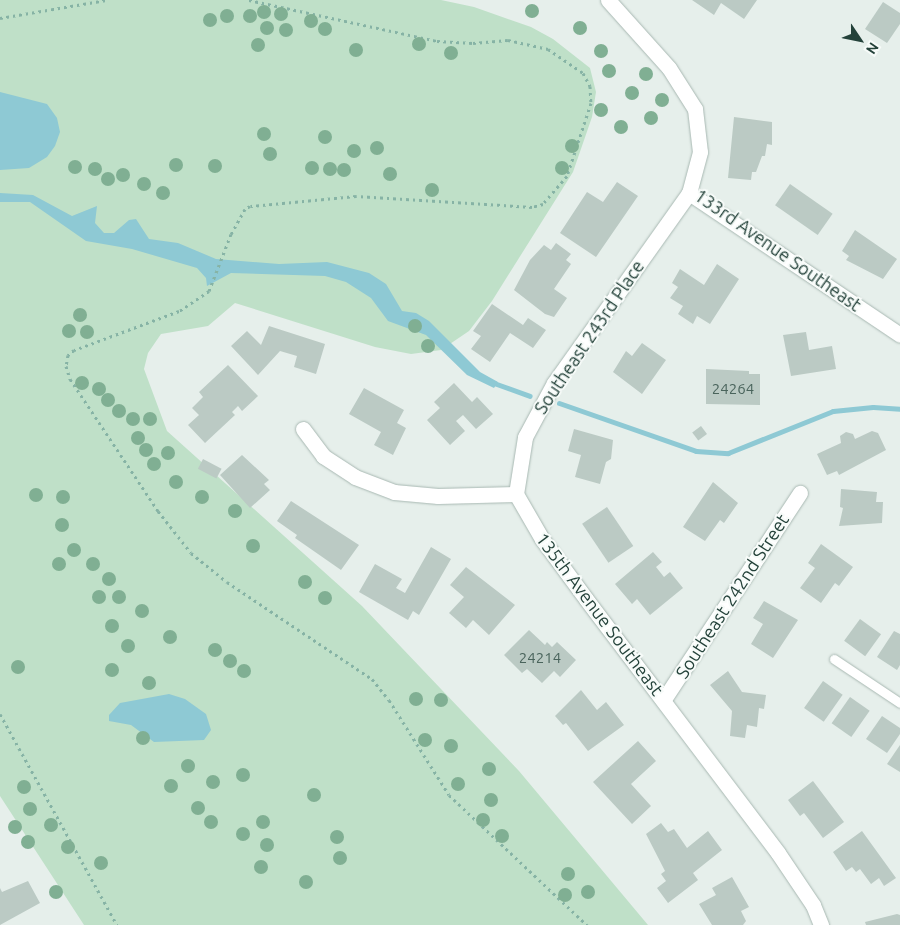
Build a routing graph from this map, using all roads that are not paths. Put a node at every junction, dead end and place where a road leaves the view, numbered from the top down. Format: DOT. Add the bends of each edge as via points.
graph roads {
  1 [pos="608,0"];
  2 [pos="689,193"];
  3 [pos="900,335"];
  4 [pos="304,429"];
  5 [pos="800,493"];
  6 [pos="516,494"];
  7 [pos="834,659"];
  8 [pos="664,700"];
  9 [pos="900,703"];
  10 [pos="821,925"];
  1 -- 2 [label="street, 133rd Avenue Southeast" via="670,68 695,109 700,152"];
  2 -- 3 [label="street, 133rd Avenue Southeast"];
  2 -- 6 [label="street, Southeast 243rd Place" via="554,383 525,437"];
  4 -- 6 [label="street" via="323,456 355,477 394,492 438,496"];
  5 -- 8 [label="street, Southeast 242nd Street"];
  6 -- 8 [label="street, 135th Avenue Southeast" via="542,539 580,592"];
  7 -- 9 [label="lane"];
  8 -- 10 [label="street, 135th Avenue Southeast" via="778,853 813,904"];
}
